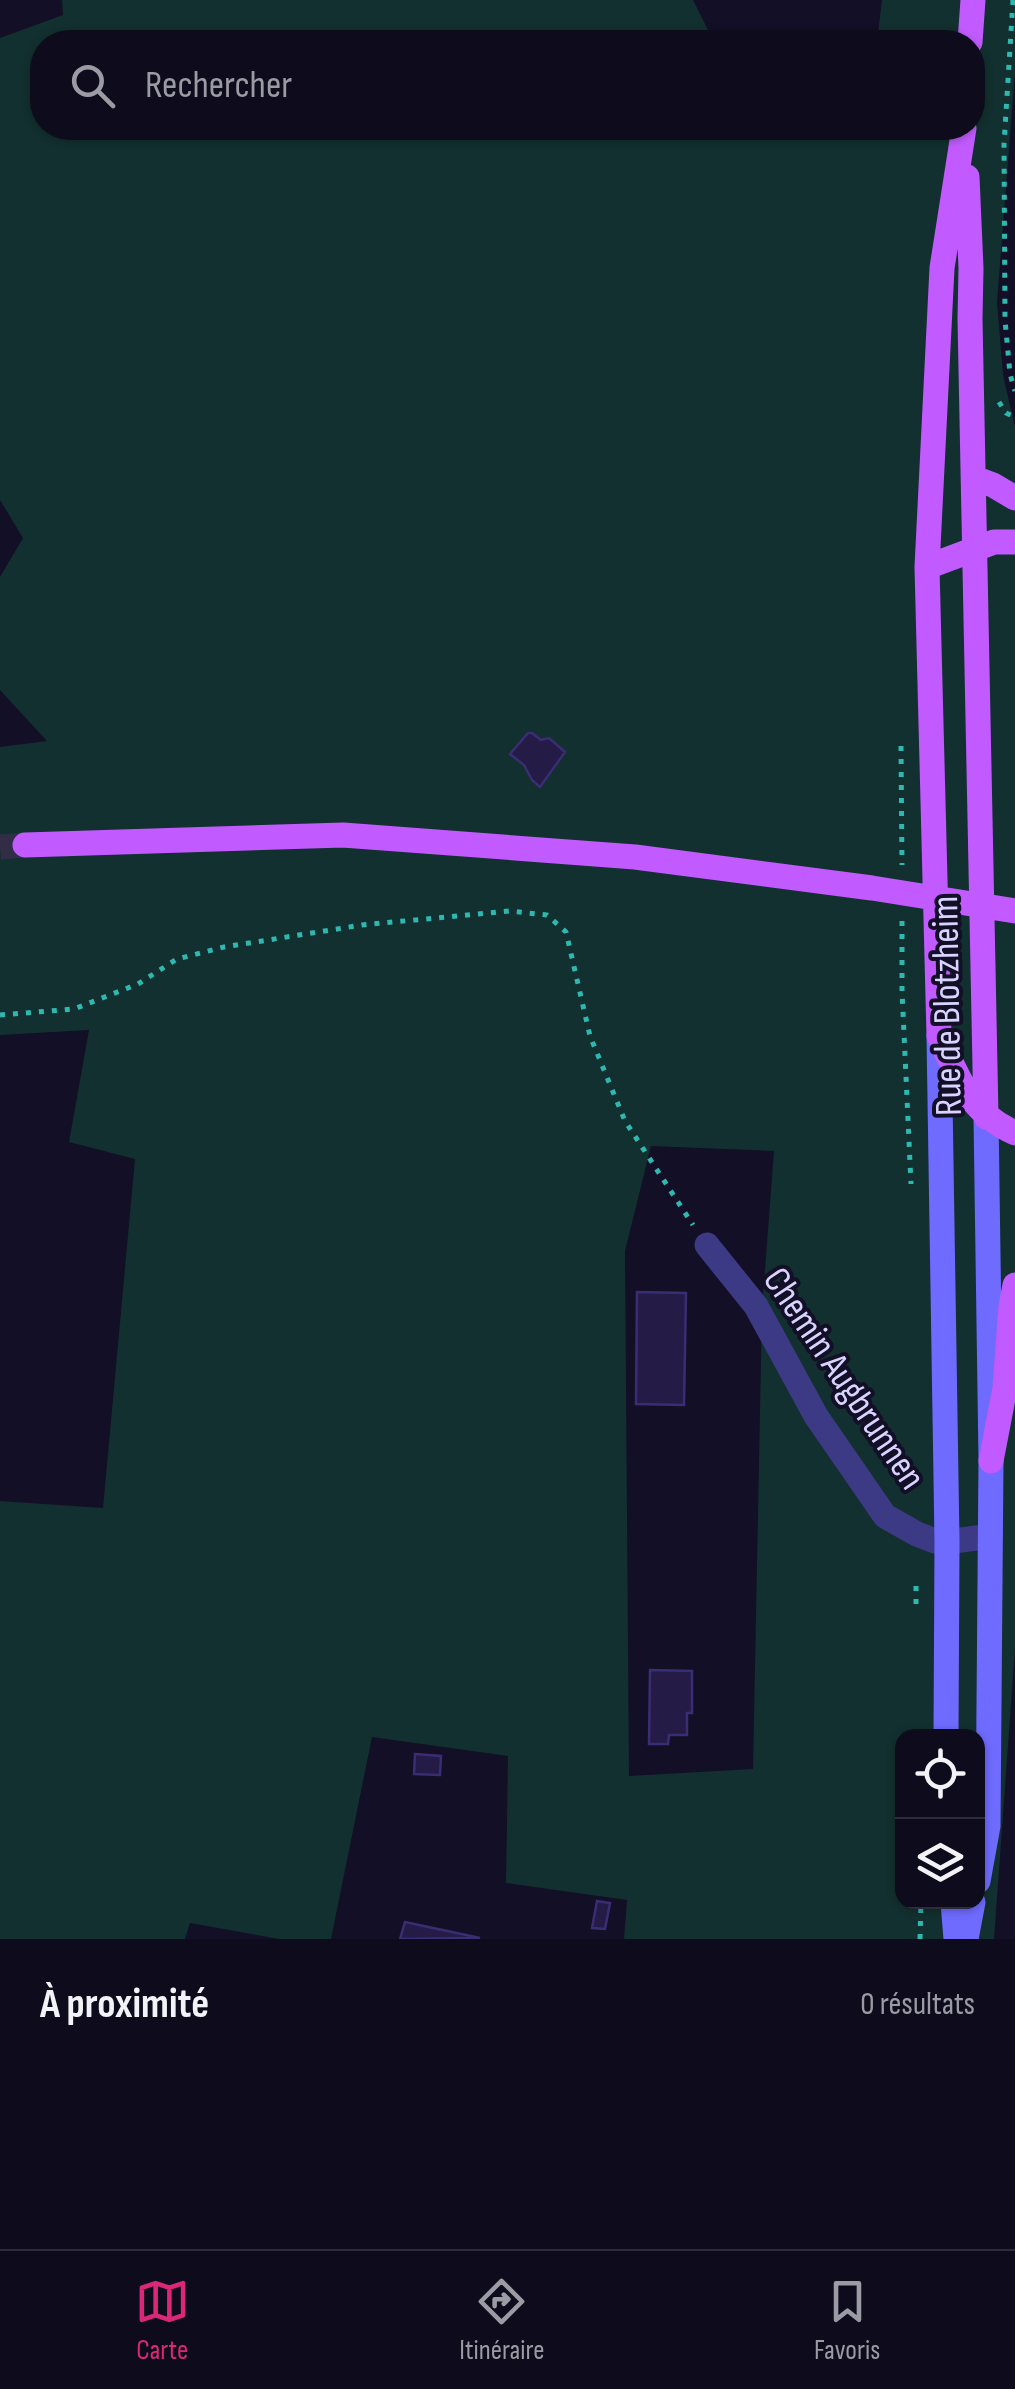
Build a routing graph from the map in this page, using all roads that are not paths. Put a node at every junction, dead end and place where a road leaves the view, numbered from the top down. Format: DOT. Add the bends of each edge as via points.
graph roads {
  1 [pos="974,0"];
  2 [pos="971,30"];
  3 [pos="962,140"];
  4 [pos="965,140"];
  5 [pos="974,478"];
  6 [pos="1015,498"];
  7 [pos="1015,542"];
  8 [pos="974,549"];
  9 [pos="927,567"];
  10 [pos="25,845"];
  11 [pos="1015,911"];
  12 [pos="939,1036"];
  13 [pos="986,1117"];
  14 [pos="1015,1133"];
  15 [pos="707,1245"];
  16 [pos="1015,1285"];
  17 [pos="991,1461"];
  18 [pos="990,1536"];
  19 [pos="948,1542"];
  20 [pos="946,1729"];
  21 [pos="985,1842"];
  22 [pos="954,1909"];
  23 [pos="972,1909"];
  24 [pos="956,1939"];
  25 [pos="966,1939"];
  1 -- 2 [label="main road"];
  3 -- 9 [label="main road, Rue de Blotzheim" via="942,268"];
  4 -- 5 [label="main road, Rue de Blotzheim"];
  5 -- 6 [label="main road"];
  5 -- 8 [label="main road, Rue de Blotzheim"];
  7 -- 8 [label="main road"];
  8 -- 9 [label="main road"];
  8 -- 13 [label="main road, Rue de Blotzheim"];
  9 -- 12 [label="main road, Rue de Blotzheim"];
  10 -- 11 [label="main road" via="343,835 635,857"];
  12 -- 13 [label="main road"];
  12 -- 19 [label="main road, Rue de Blotzheim"];
  13 -- 14 [label="main road"];
  13 -- 17 [label="main road, Rue de Blotzheim"];
  15 -- 19 [label="street, Chemin Augbrunnen" via="756,1306 816,1416 885,1516"];
  16 -- 17 [label="main road"];
  17 -- 18 [label="main road, Rue de Blotzheim"];
  18 -- 19 [label="street, Chemin Augbrunnen"];
  18 -- 21 [label="main road, Rue de Blotzheim"];
  19 -- 20 [label="main road, Rue de Blotzheim"];
  22 -- 24 [label="main road"];
  23 -- 25 [label="main road"];
}
